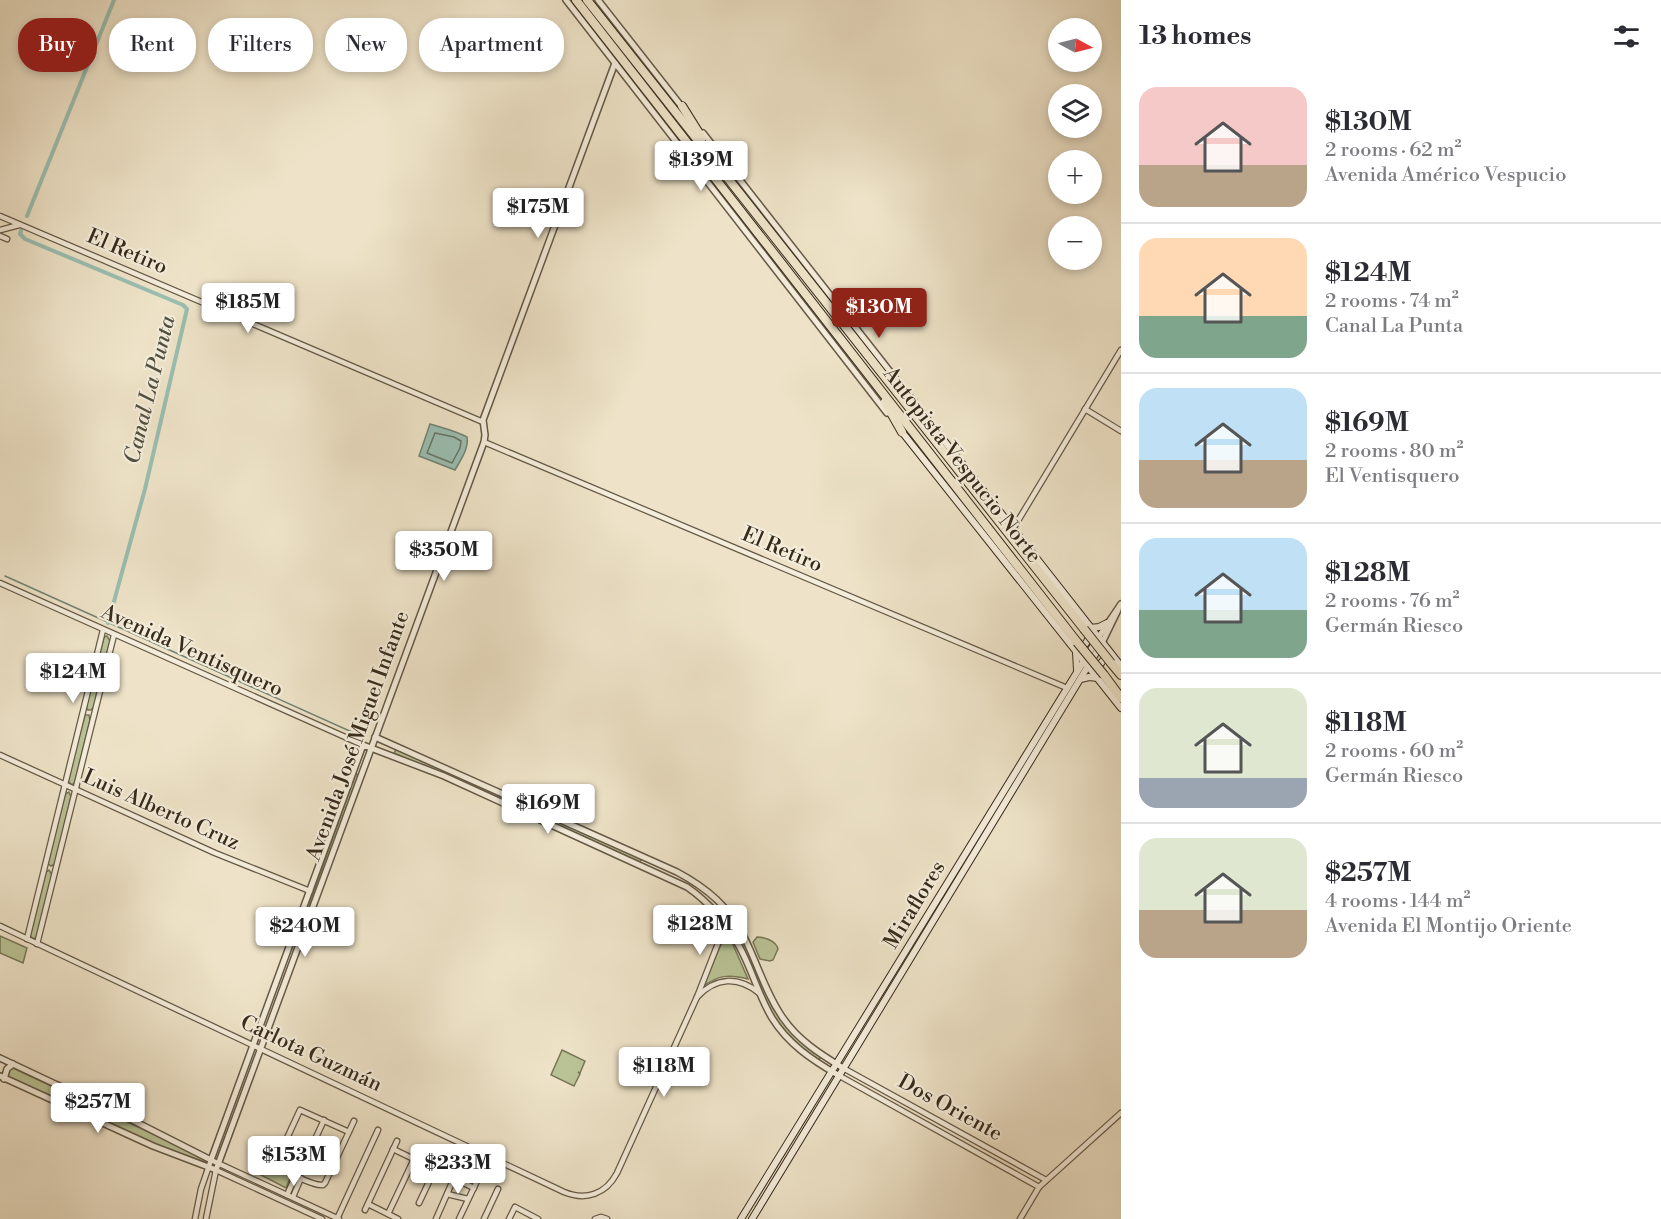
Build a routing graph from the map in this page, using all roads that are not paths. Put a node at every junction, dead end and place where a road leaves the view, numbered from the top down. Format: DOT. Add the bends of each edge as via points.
graph roads {
  1 [pos="566,0"];
  2 [pos="576,0"];
  3 [pos="587,0"];
  4 [pos="598,0"];
  5 [pos="615,63"];
  6 [pos="682,106"];
  7 [pos="711,158"];
  8 [pos="0,216"];
  9 [pos="22,225"];
  10 [pos="0,230"];
  11 [pos="0,236"];
  12 [pos="7,239"];
  13 [pos="1121,350"];
  14 [pos="872,370"];
  15 [pos="913,401"];
  16 [pos="1085,409"];
  17 [pos="483,423"];
  18 [pos="1121,430"];
  19 [pos="902,432"];
  20 [pos="484,442"];
  21 [pos="1013,530"];
  22 [pos="0,584"];
  23 [pos="1120,607"];
  24 [pos="1107,623"];
  25 [pos="1087,628"];
  26 [pos="103,630"];
  27 [pos="114,635"];
  28 [pos="1100,641"];
  29 [pos="1077,652"];
  30 [pos="1111,658"];
  31 [pos="1086,664"];
  32 [pos="1121,666"];
  33 [pos="1121,675"];
  34 [pos="1079,676"];
  35 [pos="1101,677"];
  36 [pos="1067,688"];
  37 [pos="1121,698"];
  38 [pos="1121,708"];
  39 [pos="83,710"];
  40 [pos="94,712"];
  41 [pos="375,737"];
  42 [pos="363,745"];
  43 [pos="393,745"];
  44 [pos="372,747"];
  45 [pos="390,754"];
  46 [pos="0,755"];
  47 [pos="354,771"];
  48 [pos="362,774"];
  49 [pos="64,784"];
  50 [pos="75,789"];
  51 [pos="518,800"];
  52 [pos="515,808"];
  53 [pos="644,858"];
  54 [pos="641,865"];
  55 [pos="44,866"];
  56 [pos="55,868"];
  57 [pos="310,891"];
  58 [pos="726,923"];
  59 [pos="0,926"];
  60 [pos="27,939"];
  61 [pos="37,944"];
  62 [pos="277,980"];
  63 [pos="284,983"];
  64 [pos="759,993"];
  65 [pos="697,997"];
  66 [pos="882,997"];
  67 [pos="253,1046"];
  68 [pos="260,1049"];
  69 [pos="825,1057"];
  70 [pos="0,1058"];
  71 [pos="13,1064"];
  72 [pos="820,1065"];
  73 [pos="840,1066"];
  74 [pos="835,1074"];
  75 [pos="2,1077"];
  76 [pos="1121,1113"];
  77 [pos="324,1120"];
  78 [pos="354,1120"];
  79 [pos="378,1130"];
  80 [pos="349,1132"];
  81 [pos="397,1141"];
  82 [pos="393,1149"];
  83 [pos="414,1159"];
  84 [pos="211,1160"];
  85 [pos="218,1162"];
  86 [pos="208,1166"];
  87 [pos="435,1169"];
  88 [pos="216,1170"];
  89 [pos="298,1176"];
  90 [pos="766,1177"];
  91 [pos="454,1178"];
  92 [pos="1046,1180"];
  93 [pos="477,1181"];
  94 [pos="774,1182"];
  95 [pos="1039,1186"];
  96 [pos="474,1188"];
  97 [pos="498,1189"];
  98 [pos="447,1194"];
  99 [pos="290,1196"];
  100 [pos="468,1199"];
  101 [pos="198,1203"];
  102 [pos="419,1203"];
  103 [pos="368,1204"];
  104 [pos="209,1206"];
  105 [pos="365,1210"];
  106 [pos="388,1214"];
  107 [pos="195,1219"];
  108 [pos="206,1219"];
  109 [pos="322,1219"];
  110 [pos="338,1219"];
  111 [pos="398,1219"];
  112 [pos="435,1219"];
  113 [pos="459,1219"];
  114 [pos="484,1219"];
  115 [pos="509,1219"];
  116 [pos="537,1219"];
  117 [pos="595,1219"];
  118 [pos="607,1219"];
  119 [pos="741,1219"];
  120 [pos="752,1219"];
  121 [pos="1020,1219"];
  1 -- 5 [label="street"];
  2 -- 14 [label="highway, Autopista Vespucio Norte"];
  3 -- 7 [label="highway, Autopista Vespucio Norte"];
  4 -- 6 [label="street"];
  5 -- 17 [label="street, Avenida José Miguel Infante"];
  5 -- 19 [label="street"];
  6 -- 7 [label="highway"];
  6 -- 15 [label="street"];
  7 -- 14 [label="highway, Autopista Vespucio Norte"];
  8 -- 9 [label="street, El Retiro"];
  9 -- 10 [label="street"];
  9 -- 17 [label="street, El Retiro"];
  11 -- 12 [label="street"];
  13 -- 16 [label="street"];
  14 -- 15 [label="highway"];
  14 -- 19 [label="highway"];
  14 -- 25 [label="highway, Autopista Vespucio Norte"];
  14 -- 35 [label="highway, Autopista Vespucio Norte, bridge"];
  15 -- 21 [label="main road"];
  16 -- 18 [label="street"];
  16 -- 21 [label="street"];
  17 -- 20 [label="street, Avenida José Miguel Infante"];
  19 -- 29 [label="main road"];
  20 -- 36 [label="street, El Retiro"];
  20 -- 41 [label="street, Avenida José Miguel Infante"];
  21 -- 25 [label="main road"];
  22 -- 26 [label="street, Avenida Ventisquero"];
  23 -- 24 [label="street, Miraflores"];
  23 -- 28 [label="street, Miraflores"];
  24 -- 25 [label="main road"];
  24 -- 28 [label="street, Miraflores"];
  25 -- 28 [label="main road"];
  25 -- 29 [label="main road" via="1089,638"];
  25 -- 30 [label="highway, Autopista Vespucio Norte, bridge"];
  26 -- 27 [label="street, Avenida Ventisquero"];
  26 -- 39 [label="street"];
  27 -- 40 [label="street"];
  27 -- 42 [label="street, Avenida Ventisquero"];
  28 -- 30 [label="main road"];
  28 -- 31 [label="main road, Miraflores"];
  29 -- 31 [label="main road"];
  29 -- 34 [label="main road"];
  30 -- 32 [label="main road"];
  30 -- 33 [label="highway, Autopista Vespucio Norte"];
  30 -- 35 [label="main road" via="1105,657 1099,666"];
  31 -- 34 [label="main road, Miraflores"];
  31 -- 35 [label="main road"];
  34 -- 35 [label="main road"];
  34 -- 36 [label="main road, Miraflores"];
  34 -- 66 [label="main road, Miraflores"];
  35 -- 37 [label="highway, Autopista Vespucio Norte"];
  35 -- 38 [label="main road"];
  36 -- 66 [label="main road, Miraflores"];
  39 -- 40 [label="street"];
  39 -- 49 [label="street"];
  40 -- 50 [label="street"];
  41 -- 43 [label="street"];
  41 -- 44 [label="street, Avenida José Miguel Infante"];
  42 -- 44 [label="street, Avenida Ventisquero"];
  42 -- 47 [label="street, Avenida José Miguel Infante"];
  43 -- 45 [label="street"];
  43 -- 51 [label="street"];
  44 -- 45 [label="street, Avenida Ventisquero"];
  44 -- 48 [label="street, Avenida José Miguel Infante"];
  45 -- 52 [label="street, Avenida Ventisquero"];
  46 -- 49 [label="street, Luis Alberto Cruz"];
  47 -- 48 [label="street"];
  47 -- 57 [label="street, Avenida José Miguel Infante"];
  48 -- 63 [label="street, Avenida José Miguel Infante"];
  49 -- 50 [label="street, Luis Alberto Cruz"];
  49 -- 55 [label="street"];
  50 -- 56 [label="street"];
  50 -- 57 [label="street, Luis Alberto Cruz"];
  51 -- 52 [label="street"];
  51 -- 53 [label="street"];
  52 -- 54 [label="street, Avenida Ventisquero"];
  53 -- 54 [label="street"];
  53 -- 69 [label="street" via="694,881 721,903 742,932 783,1020"];
  54 -- 58 [label="street, Avenida Ventisquero" via="687,887"];
  55 -- 56 [label="street"];
  55 -- 60 [label="street"];
  56 -- 61 [label="street"];
  57 -- 62 [label="street, Avenida José Miguel Infante"];
  58 -- 64 [label="street, Avenida Ventisquero"];
  58 -- 65 [label="street"];
  59 -- 60 [label="street, Carlota Guzmán"];
  60 -- 61 [label="street, Carlota Guzmán"];
  61 -- 67 [label="street, Carlota Guzmán"];
  62 -- 63 [label="street"];
  62 -- 67 [label="street, Avenida José Miguel Infante"];
  63 -- 68 [label="street, Avenida José Miguel Infante"];
  64 -- 65 [label="street" via="744,983 726,980"];
  64 -- 72 [label="street, Avenida Ventisquero" via="781,1030"];
  65 -- 68 [label="street, Carlota Guzmán" via="617,1173 609,1185 588,1196 564,1192"];
  66 -- 73 [label="main road, Miraflores"];
  67 -- 68 [label="street, Carlota Guzmán"];
  67 -- 84 [label="street, Avenida José Miguel Infante"];
  68 -- 85 [label="street, Avenida José Miguel Infante"];
  69 -- 72 [label="street"];
  69 -- 73 [label="street"];
  70 -- 71 [label="street"];
  71 -- 75 [label="street"];
  71 -- 84 [label="street"];
  72 -- 74 [label="street, Avenida Ventisquero"];
  73 -- 74 [label="main road, Miraflores"];
  73 -- 92 [label="street, Dos Oriente"];
  74 -- 90 [label="main road, Miraflores"];
  74 -- 94 [label="main road, Miraflores"];
  74 -- 95 [label="street, Dos Oriente"];
  75 -- 86 [label="street" via="153,1146"];
  76 -- 92 [label="street"];
  77 -- 80 [label="street"];
  77 -- 89 [label="street"];
  77 -- 89 [label="street" via="303,1110 298,1112 275,1164"];
  78 -- 80 [label="street"];
  79 -- 110 [label="street"];
  80 -- 89 [label="street" via="324,1184"];
  81 -- 82 [label="street"];
  82 -- 83 [label="street"];
  82 -- 103 [label="street"];
  83 -- 87 [label="street"];
  83 -- 106 [label="street"];
  84 -- 85 [label="street"];
  84 -- 86 [label="street, Avenida José Miguel Infante"];
  85 -- 88 [label="street, Avenida José Miguel Infante"];
  85 -- 99 [label="street"];
  86 -- 88 [label="street"];
  86 -- 101 [label="street, Avenida José Miguel Infante"];
  87 -- 91 [label="street"];
  87 -- 102 [label="street"];
  88 -- 104 [label="street, Avenida José Miguel Infante"];
  88 -- 109 [label="street"];
  89 -- 99 [label="street"];
  90 -- 94 [label="main road"];
  90 -- 119 [label="main road, Miraflores"];
  91 -- 96 [label="street"];
  91 -- 98 [label="street"];
  92 -- 95 [label="street"];
  93 -- 96 [label="street"];
  94 -- 120 [label="main road, Miraflores"];
  95 -- 121 [label="street"];
  96 -- 100 [label="street"];
  97 -- 114 [label="street"];
  98 -- 100 [label="street"];
  98 -- 112 [label="street"];
  99 -- 110 [label="street"];
  100 -- 113 [label="street"];
  101 -- 104 [label="street"];
  101 -- 107 [label="street, Avenida José Miguel Infante"];
  103 -- 105 [label="street"];
  103 -- 106 [label="street"];
  104 -- 108 [label="street, Avenida José Miguel Infante"];
  106 -- 111 [label="street"];
  115 -- 116 [label="street" via="515,1207"];
  117 -- 118 [label="street"];
}
